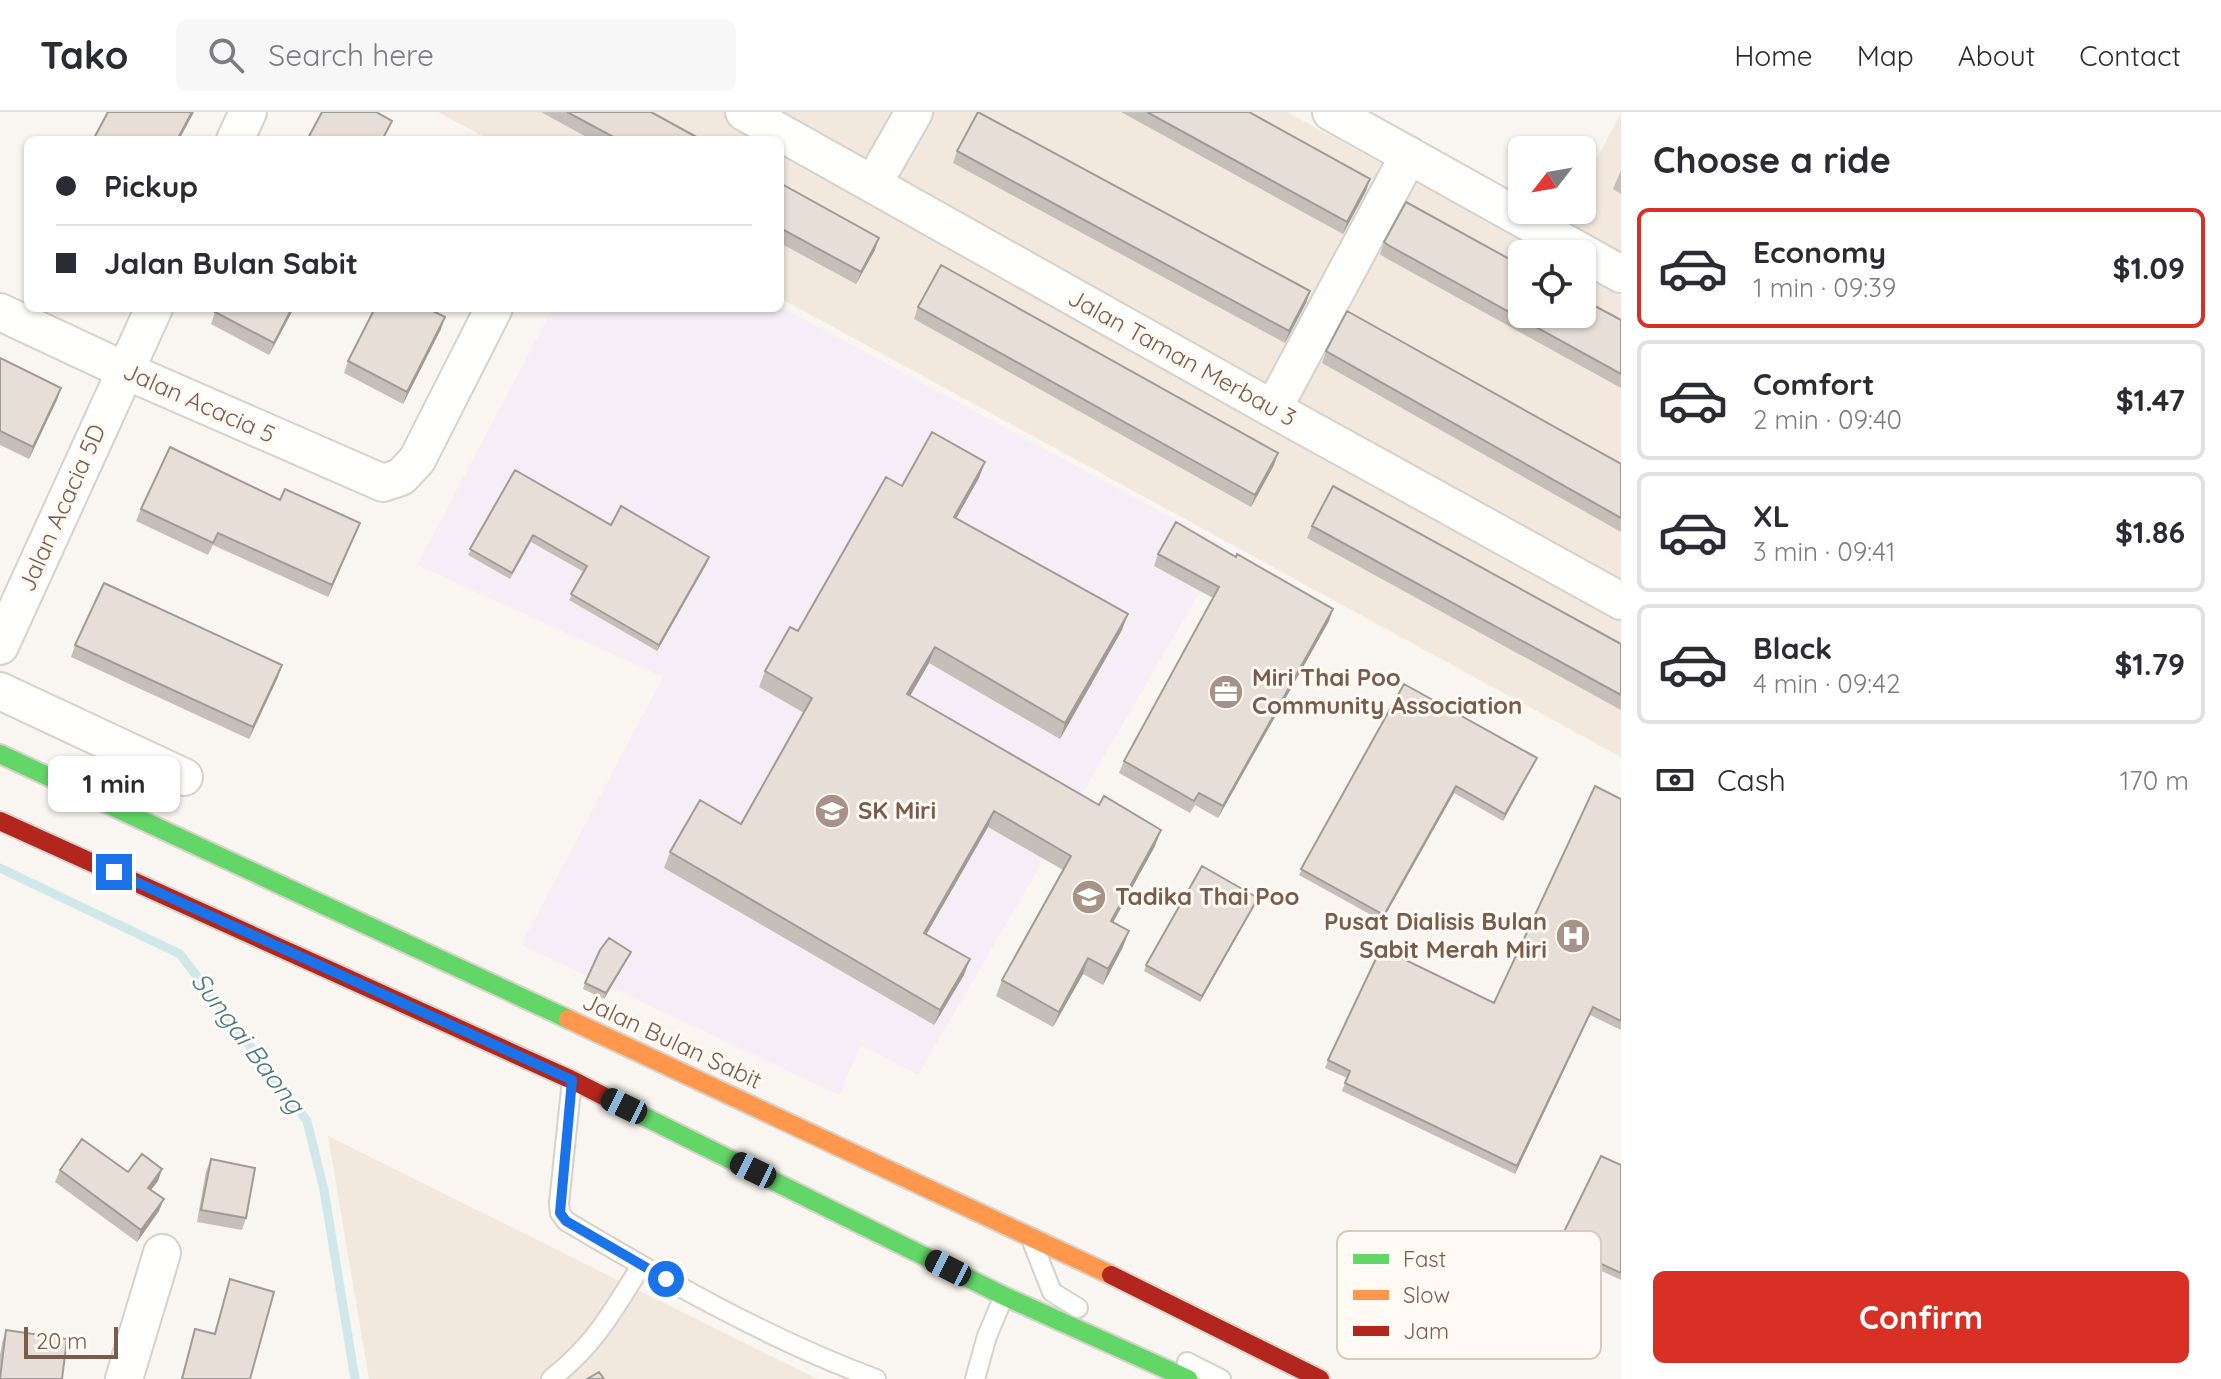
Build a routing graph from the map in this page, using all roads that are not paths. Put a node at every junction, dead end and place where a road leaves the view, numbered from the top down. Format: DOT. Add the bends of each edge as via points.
graph roads {
  1 [pos="248,112"];
  2 [pos="744,112"];
  3 [pos="914,112"];
  4 [pos="1331,112"];
  5 [pos="237,136"];
  6 [pos="1409,155"];
  7 [pos="873,184"];
  8 [pos="1621,274"];
  9 [pos="0,312"];
  10 [pos="152,312"];
  11 [pos="492,312"];
  12 [pos="124,370"];
  13 [pos="1273,409"];
  14 [pos="1621,601"];
  15 [pos="0,646"];
  16 [pos="0,691"];
  17 [pos="0,754"];
  18 [pos="184,777"];
  19 [pos="0,821"];
  20 [pos="572,1080"];
  21 [pos="1030,1235"];
  22 [pos="162,1253"];
  23 [pos="641,1266"];
  24 [pos="1004,1296"];
  25 [pos="853,1375"];
  26 [pos="124,1379"];
  27 [pos="551,1379"];
  28 [pos="876,1379"];
  29 [pos="975,1379"];
  30 [pos="1188,1379"];
  31 [pos="1221,1379"];
  32 [pos="1320,1379"];
  1 -- 5 [label="street"];
  2 -- 7 [label="street, Jalan Taman Merbau 3"];
  3 -- 7 [label="street"];
  4 -- 6 [label="street"];
  6 -- 8 [label="street"];
  6 -- 13 [label="street"];
  7 -- 13 [label="street, Jalan Taman Merbau 3"];
  9 -- 12 [label="street, Jalan Acacia 5"];
  10 -- 12 [label="street, Jalan Acacia 5D"];
  11 -- 12 [label="street, Jalan Acacia 5" via="417,460 401,477 383,483"];
  12 -- 15 [label="street, Jalan Acacia 5D"];
  13 -- 14 [label="street, Jalan Taman Merbau 3"];
  16 -- 18 [label="street"];
  17 -- 21 [label="main road, Jalan Bulan Sabit"];
  19 -- 20 [label="main road"];
  20 -- 23 [label="lane" via="560,1213"];
  20 -- 24 [label="main road"];
  21 -- 31 [label="lane" via="1052,1292"];
  21 -- 32 [label="main road, Jalan Bulan Sabit"];
  22 -- 26 [label="street"];
  23 -- 25 [label="lane"];
  23 -- 27 [label="lane" via="597,1336"];
  24 -- 29 [label="lane"];
  24 -- 30 [label="main road"];
  25 -- 28 [label="lane"];
}
